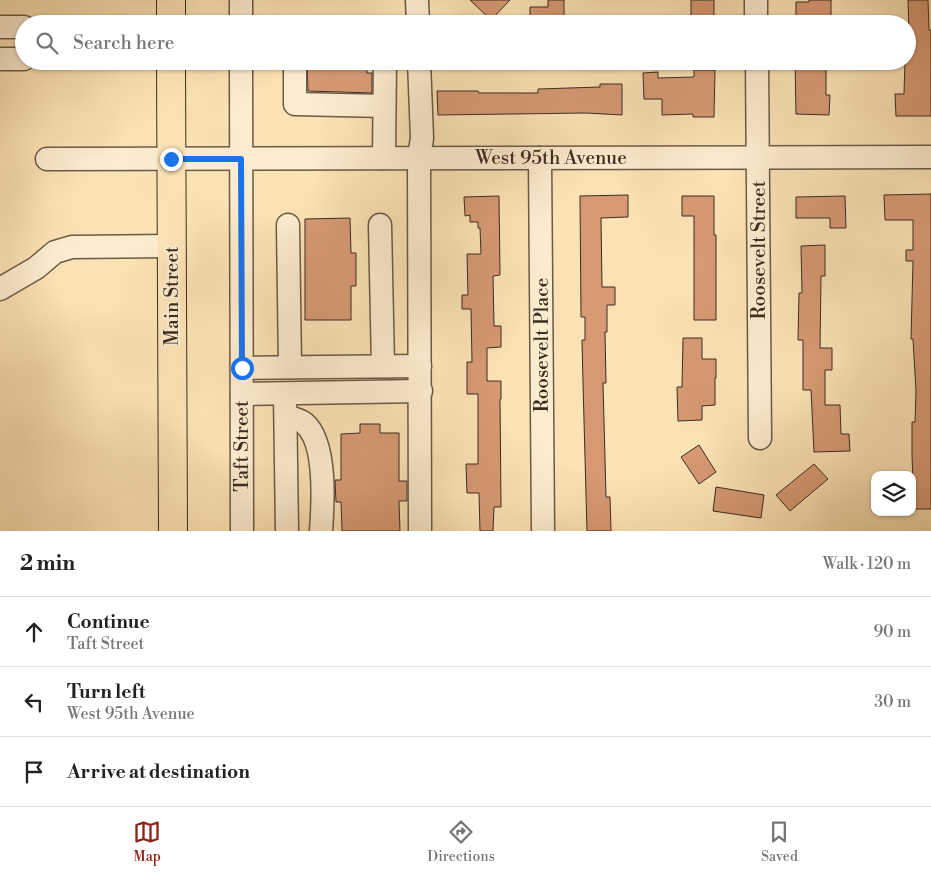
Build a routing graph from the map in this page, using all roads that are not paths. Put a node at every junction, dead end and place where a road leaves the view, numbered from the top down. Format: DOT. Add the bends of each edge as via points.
graph roads {
  1 [pos="171,0"];
  2 [pos="241,0"];
  3 [pos="417,0"];
  4 [pos="756,0"];
  5 [pos="171,15"];
  6 [pos="241,15"];
  7 [pos="418,15"];
  8 [pos="756,15"];
  9 [pos="0,27"];
  10 [pos="15,27"];
  11 [pos="0,59"];
  12 [pos="15,59"];
  13 [pos="171,70"];
  14 [pos="241,70"];
  15 [pos="295,70"];
  16 [pos="385,70"];
  17 [pos="419,70"];
  18 [pos="757,70"];
  19 [pos="384,106"];
  20 [pos="419,157"];
  21 [pos="931,157"];
  22 [pos="384,158"];
  23 [pos="540,158"];
  24 [pos="47,159"];
  25 [pos="171,159"];
  26 [pos="241,159"];
  27 [pos="759,159"];
  28 [pos="288,225"];
  29 [pos="380,225"];
  30 [pos="172,246"];
  31 [pos="0,288"];
  32 [pos="383,366"];
  33 [pos="420,366"];
  34 [pos="290,367"];
  35 [pos="242,368"];
  36 [pos="421,391"];
  37 [pos="242,394"];
  38 [pos="286,394"];
  39 [pos="286,416"];
  40 [pos="760,438"];
  41 [pos="173,531"];
  42 [pos="242,531"];
  43 [pos="287,531"];
  44 [pos="321,531"];
  45 [pos="420,531"];
  46 [pos="543,531"];
  1 -- 5 [label="main road"];
  2 -- 6 [label="street"];
  3 -- 7 [label="street"];
  4 -- 8 [label="street"];
  9 -- 10 [label="street"];
  11 -- 12 [label="street"];
  13 -- 25 [label="main road, Main Street"];
  14 -- 26 [label="street, Taft Street"];
  15 -- 19 [label="street" via="295,104"];
  16 -- 19 [label="street"];
  17 -- 20 [label="street" via="422,138"];
  18 -- 27 [label="street, Roosevelt Street"];
  19 -- 22 [label="street"];
  20 -- 22 [label="street, West 95th Avenue"];
  20 -- 23 [label="street, West 95th Avenue"];
  20 -- 33 [label="street"];
  21 -- 27 [label="street, West 95th Avenue"];
  22 -- 26 [label="street, West 95th Avenue"];
  23 -- 27 [label="street, West 95th Avenue"];
  23 -- 46 [label="street, Roosevelt Place"];
  24 -- 25 [label="street, West 95th Avenue"];
  25 -- 26 [label="street, West 95th Avenue"];
  25 -- 30 [label="main road, Main Street"];
  26 -- 35 [label="street, Taft Street"];
  27 -- 40 [label="street, Roosevelt Street"];
  28 -- 34 [label="street"];
  29 -- 32 [label="street"];
  30 -- 31 [label="street" via="72,247 55,252 36,268"];
  30 -- 41 [label="main road, Main Street"];
  32 -- 33 [label="street"];
  32 -- 34 [label="street"];
  33 -- 36 [label="street"];
  34 -- 35 [label="street"];
  35 -- 37 [label="street, Taft Street"];
  36 -- 38 [label="street"];
  36 -- 45 [label="street"];
  37 -- 38 [label="street"];
  37 -- 42 [label="street, Taft Street"];
  38 -- 39 [label="street"];
  39 -- 43 [label="street"];
  39 -- 44 [label="street" via="304,422 320,455"];
}
